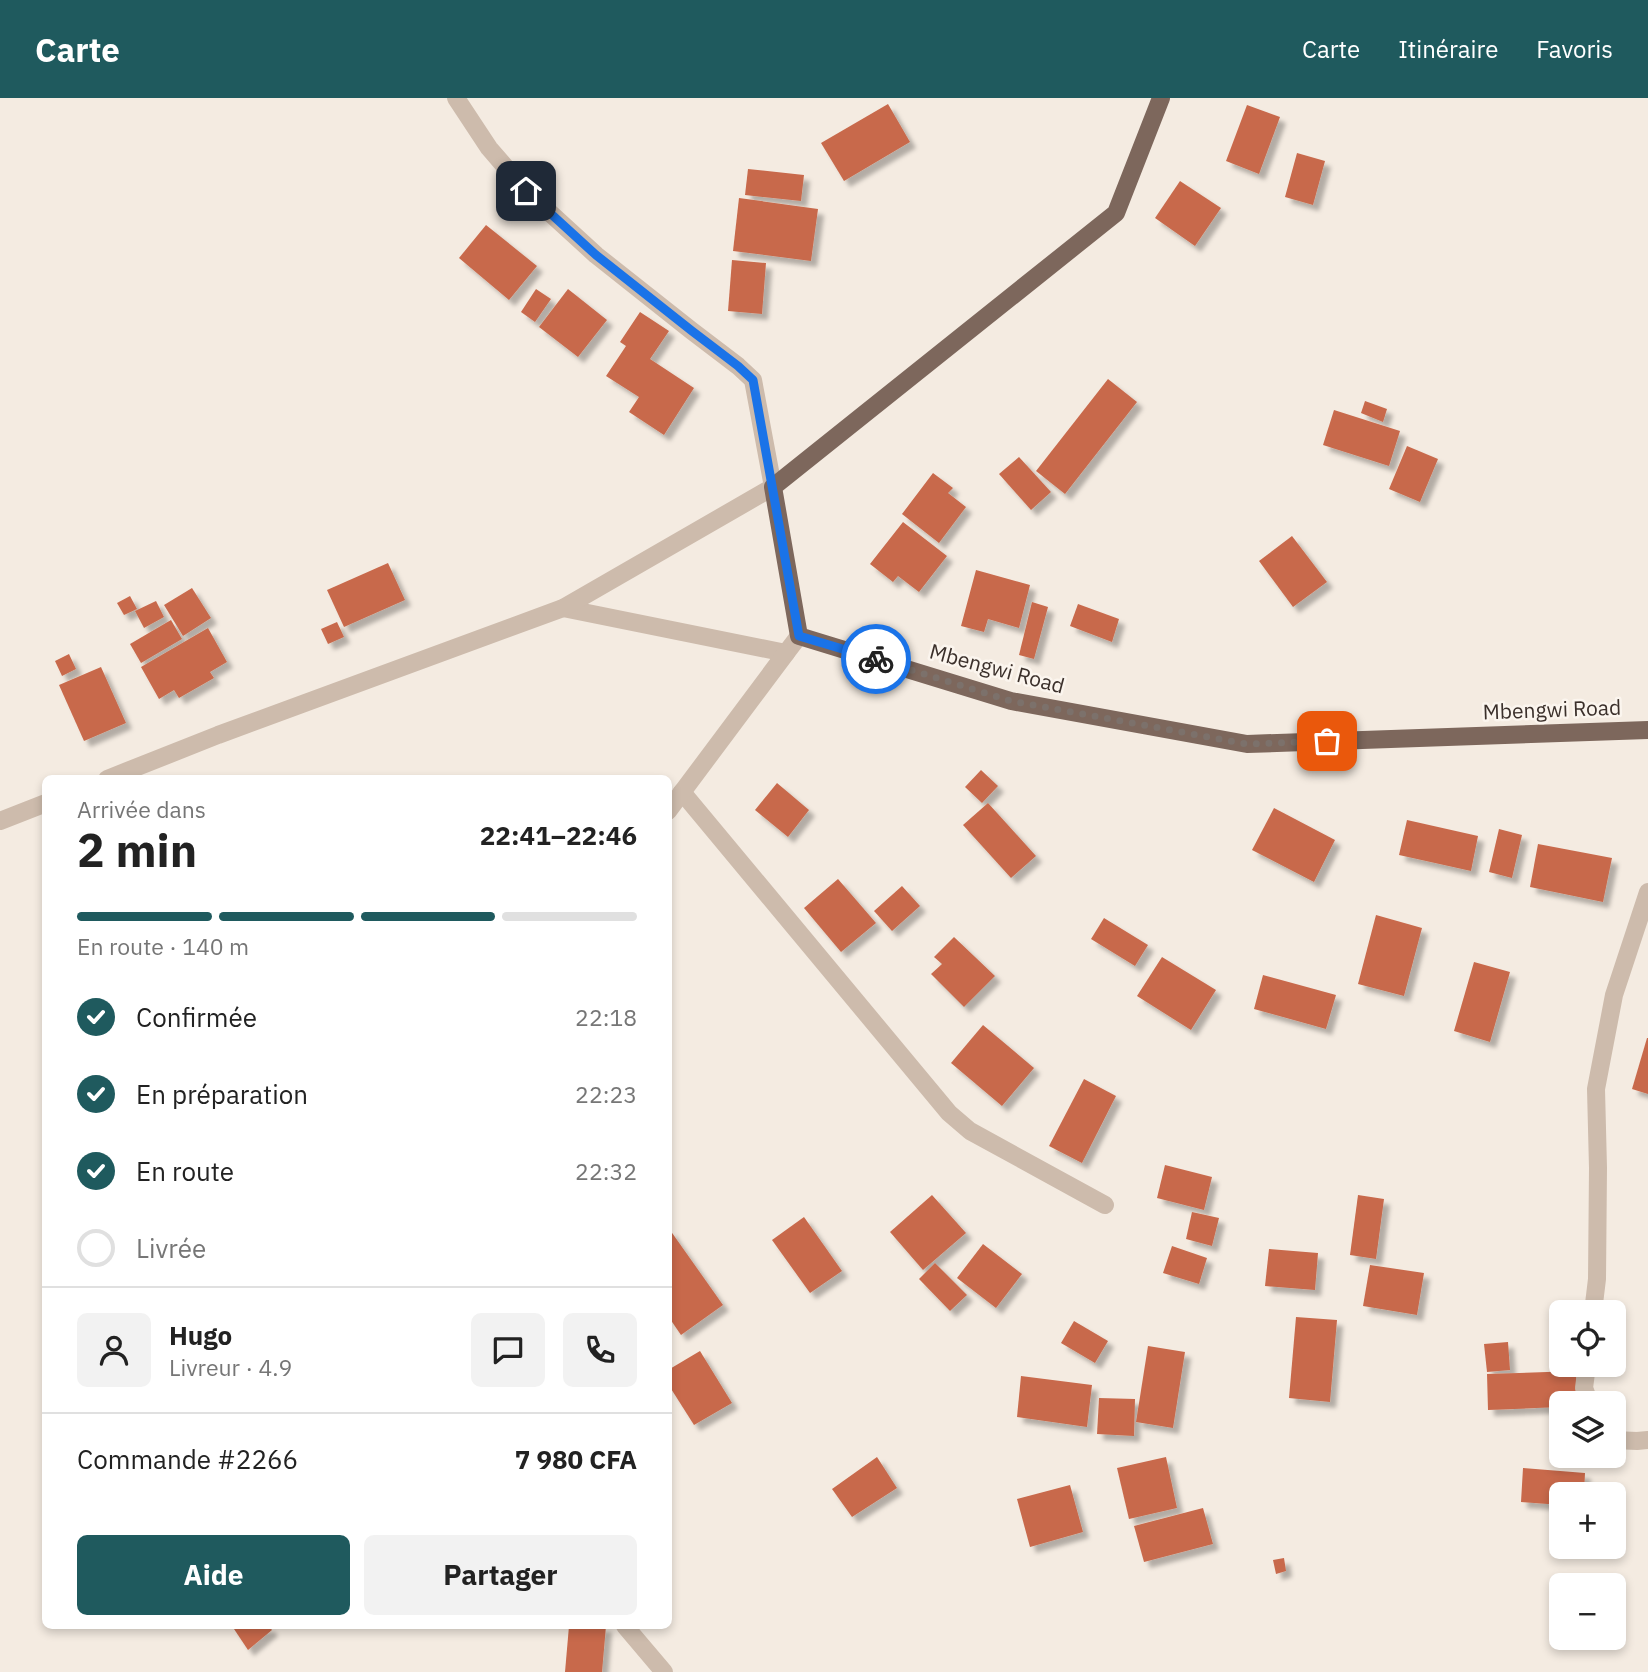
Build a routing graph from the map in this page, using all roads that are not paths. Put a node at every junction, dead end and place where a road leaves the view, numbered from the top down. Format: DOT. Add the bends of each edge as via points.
graph roads {
  1 [pos="456,98"];
  2 [pos="1161,98"];
  3 [pos="773,487"];
  4 [pos="563,608"];
  5 [pos="799,636"];
  6 [pos="786,653"];
  7 [pos="1648,730"];
  8 [pos="117,775"];
  9 [pos="682,792"];
  10 [pos="42,805"];
  11 [pos="672,806"];
  12 [pos="0,821"];
  13 [pos="1648,892"];
  14 [pos="1105,1205"];
  15 [pos="1594,1300"];
  16 [pos="1648,1440"];
  17 [pos="1626,1441"];
  18 [pos="628,1629"];
  19 [pos="664,1672"];
  1 -- 3 [label="street" via="489,148 526,191 596,255 753,380"];
  2 -- 3 [label="main road" via="1116,213"];
  3 -- 4 [label="street"];
  3 -- 5 [label="main road"];
  4 -- 6 [label="street"];
  4 -- 8 [label="street"];
  5 -- 6 [label="street"];
  5 -- 7 [label="main road, Mbengwi Road" via="1011,701 1247,744"];
  6 -- 9 [label="street"];
  9 -- 11 [label="street"];
  9 -- 14 [label="street" via="949,1113 970,1131"];
  10 -- 12 [label="street"];
  13 -- 15 [label="street" via="1614,995 1596,1089"];
  16 -- 17 [label="street"];
  18 -- 19 [label="street"];
}
